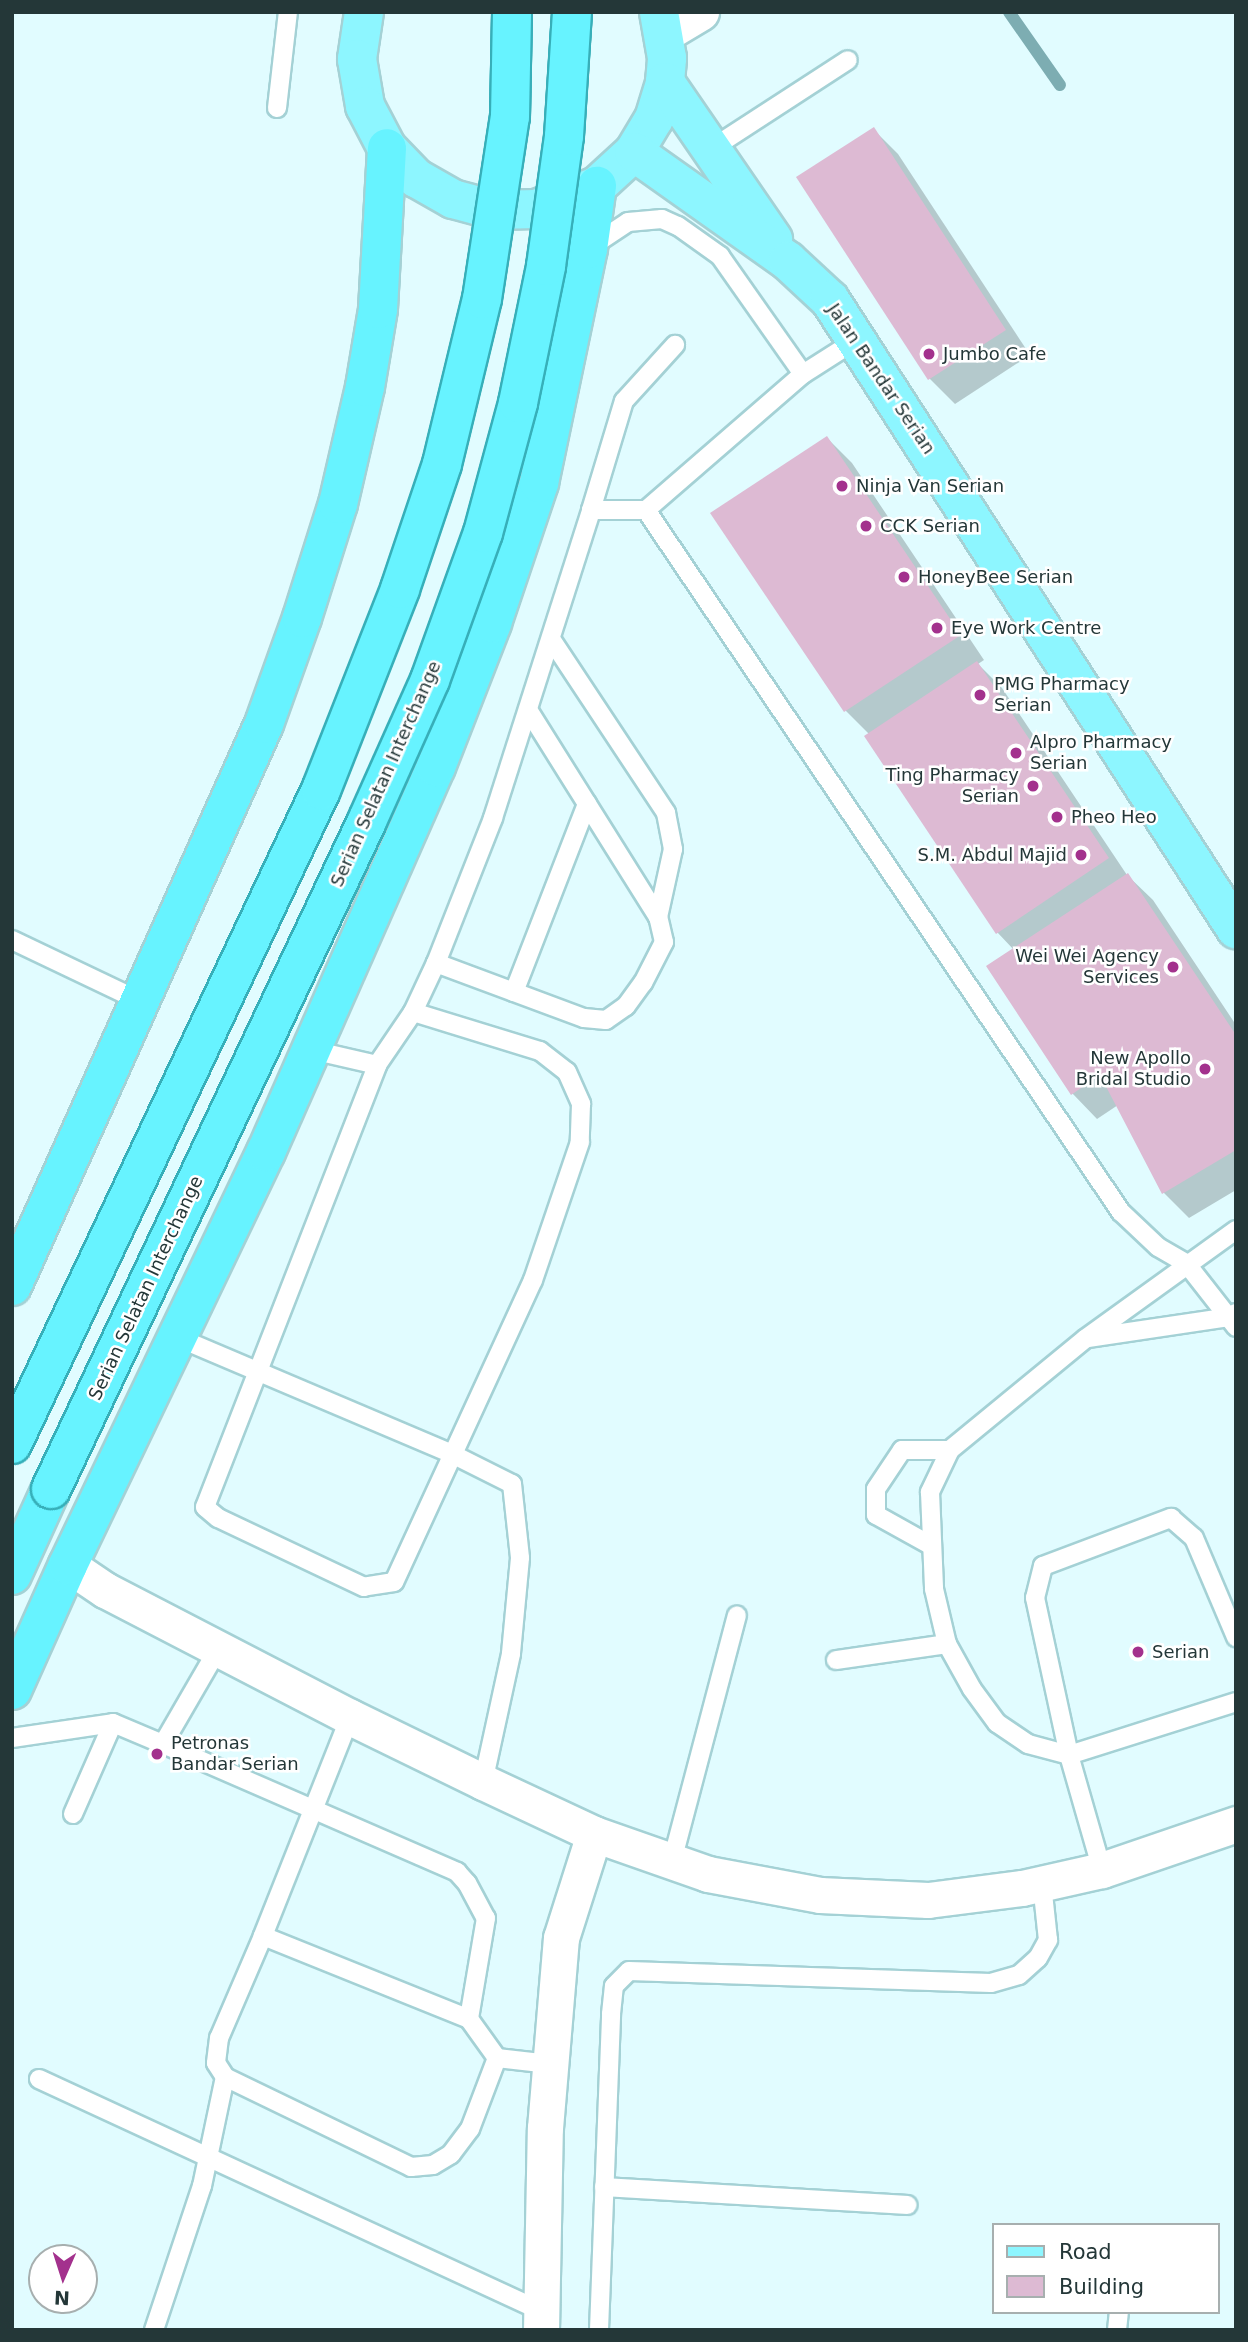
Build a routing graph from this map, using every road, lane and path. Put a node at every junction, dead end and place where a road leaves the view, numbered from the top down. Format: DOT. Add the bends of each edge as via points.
graph roads {
  1 [pos="288,12"];
  2 [pos="363,12"];
  3 [pos="512,12"];
  4 [pos="572,12"];
  5 [pos="701,12"];
  6 [pos="662,22"];
  7 [pos="848,60"];
  8 [pos="665,82"];
  9 [pos="277,108"];
  10 [pos="387,148"];
  11 [pos="712,149"];
  12 [pos="634,152"];
  13 [pos="597,186"];
  14 [pos="588,248"];
  15 [pos="788,261"];
  16 [pos="858,339"];
  17 [pos="675,345"];
  18 [pos="803,373"];
  19 [pos="591,510"];
  20 [pos="646,510"];
  21 [pos="551,639"];
  22 [pos="528,710"];
  23 [pos="587,804"];
  24 [pos="658,916"];
  25 [pos="1236,929"];
  26 [pos="12,940"];
  27 [pos="436,963"];
  28 [pos="514,992"];
  29 [pos="138,1000"];
  30 [pos="413,1012"];
  31 [pos="312,1050"];
  32 [pos="377,1065"];
  33 [pos="1236,1230"];
  34 [pos="1186,1263"];
  35 [pos="12,1286"];
  36 [pos="1234,1319"];
  37 [pos="179,1338"];
  38 [pos="1085,1339"];
  39 [pos="259,1371"];
  40 [pos="12,1444"];
  41 [pos="950,1450"];
  42 [pos="452,1454"];
  43 [pos="932,1546"];
  44 [pos="68,1565"];
  45 [pos="12,1575"];
  46 [pos="737,1615"];
  47 [pos="1236,1637"];
  48 [pos="947,1644"];
  49 [pos="218,1649"];
  50 [pos="836,1660"];
  51 [pos="12,1690"];
  52 [pos="1236,1702"];
  53 [pos="350,1717"];
  54 [pos="113,1723"];
  55 [pos="12,1738"];
  56 [pos="163,1744"];
  57 [pos="1069,1755"];
  58 [pos="483,1782"];
  59 [pos="311,1811"];
  60 [pos="74,1814"];
  61 [pos="1236,1824"];
  62 [pos="594,1834"];
  63 [pos="672,1861"];
  64 [pos="1102,1870"];
  65 [pos="1042,1884"];
  66 [pos="263,1937"];
  67 [pos="469,2019"];
  68 [pos="497,2058"];
  69 [pos="550,2064"];
  70 [pos="225,2077"];
  71 [pos="39,2079"];
  72 [pos="207,2155"];
  73 [pos="604,2187"];
  74 [pos="907,2204"];
  75 [pos="541,2321"];
  76 [pos="154,2330"];
  77 [pos="599,2330"];
  1 -- 9 [label="lane"];
  2 -- 10 [label="main road" via="357,59 365,106"];
  3 -- 40 [label="highway, bridge" via="510,117 482,299 442,464 400,589 321,790"];
  4 -- 45 [label="highway, Serian Selatan Interchange, bridge" via="564,136 546,266 518,403 483,533 430,680 367,821"];
  5 -- 6 [label="street"];
  6 -- 8 [label="main road"];
  7 -- 11 [label="lane"];
  8 -- 11 [label="main road, Jalan Bandar Serian"];
  8 -- 12 [label="main road" via="654,119"];
  10 -- 13 [label="main road" via="416,178 453,199 494,210 536,209"];
  10 -- 29 [label="highway" via="378,309 338,504 264,724"];
  11 -- 15 [label="main road, Jalan Bandar Serian"];
  12 -- 13 [label="main road"];
  12 -- 15 [label="main road, Jalan Bandar Serian"];
  13 -- 14 [label="highway"];
  14 -- 18 [label="lane" via="628,222 662,219 678,226 720,256"];
  14 -- 31 [label="highway" via="539,483 492,623 436,767"];
  15 -- 16 [label="main road, Jalan Bandar Serian" via="830,300"];
  16 -- 18 [label="lane"];
  16 -- 25 [label="main road, Jalan Bandar Serian"];
  17 -- 19 [label="lane" via="624,401"];
  18 -- 20 [label="lane"];
  19 -- 20 [label="lane"];
  19 -- 21 [label="lane"];
  20 -- 34 [label="lane" via="1121,1212 1158,1247"];
  21 -- 22 [label="lane"];
  21 -- 24 [label="lane" via="666,813 673,849"];
  22 -- 23 [label="lane"];
  22 -- 27 [label="lane" via="493,818"];
  23 -- 24 [label="lane"];
  23 -- 28 [label="lane"];
  24 -- 28 [label="lane" via="664,942 659,953 626,1006 606,1020 584,1018"];
  26 -- 29 [label="lane"];
  27 -- 28 [label="lane"];
  27 -- 30 [label="lane"];
  29 -- 35 [label="highway"];
  30 -- 32 [label="lane"];
  30 -- 42 [label="lane" via="540,1051 567,1072 581,1104 580,1142 533,1280"];
  31 -- 32 [label="lane"];
  31 -- 37 [label="highway"];
  32 -- 39 [label="lane"];
  33 -- 34 [label="lane"];
  34 -- 36 [label="lane"];
  34 -- 38 [label="lane"];
  36 -- 38 [label="lane"];
  37 -- 39 [label="lane"];
  37 -- 44 [label="highway"];
  38 -- 41 [label="lane"];
  39 -- 42 [label="lane"];
  39 -- 42 [label="lane" via="205,1507 218,1518 364,1587 394,1581"];
  41 -- 43 [label="lane" via="930,1492"];
  41 -- 43 [label="lane" via="902,1450 876,1489 876,1515"];
  42 -- 58 [label="lane" via="512,1484 520,1559 510,1654"];
  43 -- 48 [label="lane" via="934,1589"];
  44 -- 49 [label="street" via="105,1590"];
  44 -- 51 [label="highway"];
  46 -- 63 [label="lane"];
  47 -- 57 [label="lane" via="1194,1538 1171,1518 1043,1566 1035,1598"];
  48 -- 50 [label="lane"];
  48 -- 57 [label="lane" via="997,1723 1028,1744"];
  49 -- 53 [label="street"];
  49 -- 56 [label="lane"];
  52 -- 57 [label="lane"];
  53 -- 58 [label="street"];
  53 -- 59 [label="lane"];
  54 -- 55 [label="lane"];
  54 -- 56 [label="lane"];
  54 -- 60 [label="lane"];
  56 -- 59 [label="lane"];
  57 -- 64 [label="lane"];
  58 -- 62 [label="street"];
  59 -- 66 [label="lane"];
  59 -- 67 [label="lane" via="457,1871 467,1883 486,1918"];
  61 -- 64 [label="street"];
  62 -- 63 [label="street"];
  62 -- 69 [label="street" via="561,1938"];
  63 -- 65 [label="street" via="708,1874 820,1895 928,1900"];
  64 -- 65 [label="street"];
  65 -- 73 [label="lane" via="1048,1940 1038,1958 1019,1975 991,1983 628,1971 614,1986"];
  66 -- 67 [label="lane"];
  66 -- 70 [label="lane" via="219,2038 216,2063"];
  67 -- 68 [label="lane"];
  68 -- 69 [label="lane"];
  68 -- 70 [label="lane" via="470,2129 451,2154 433,2165 411,2167"];
  69 -- 75 [label="street"];
  70 -- 72 [label="lane"];
  71 -- 72 [label="lane"];
  72 -- 75 [label="lane"];
  72 -- 76 [label="lane" via="202,2186"];
  73 -- 74 [label="lane"];
  73 -- 77 [label="lane"];
}
